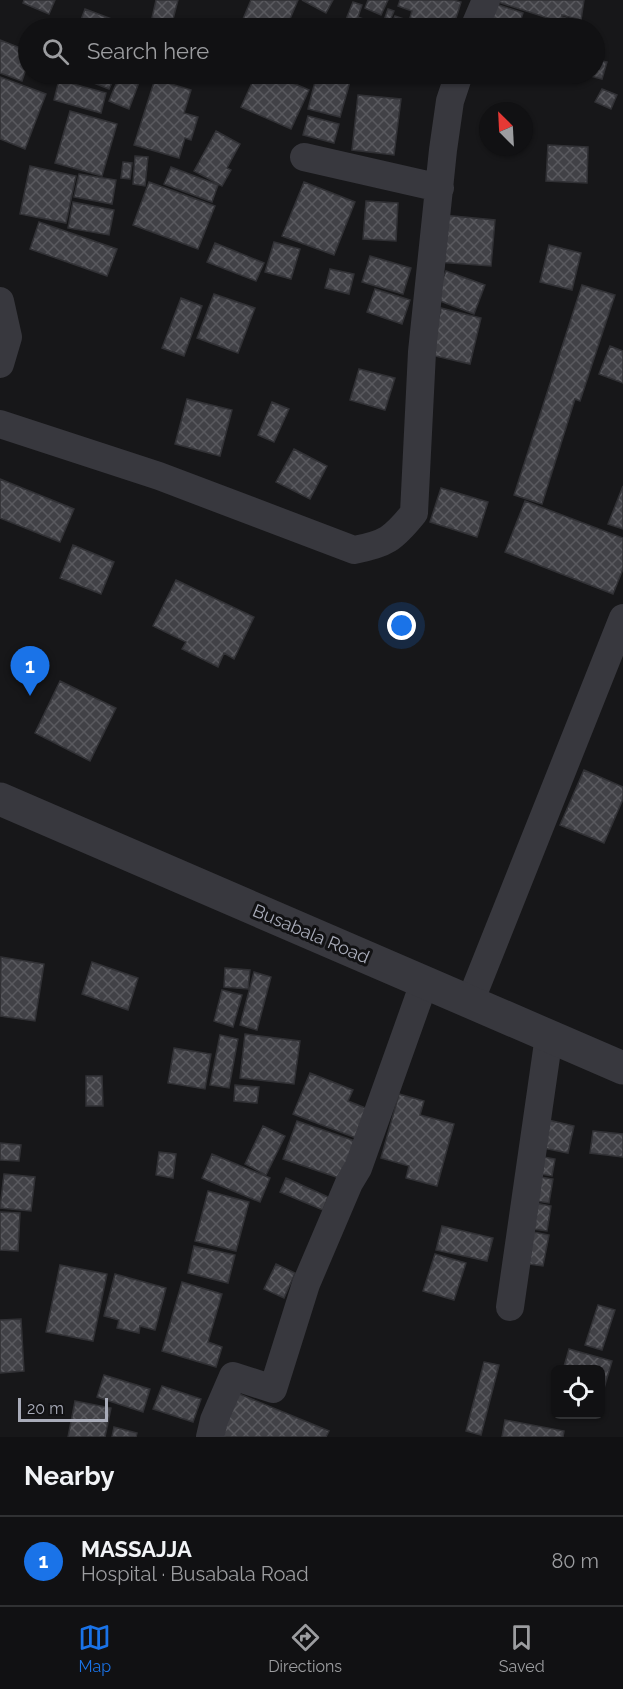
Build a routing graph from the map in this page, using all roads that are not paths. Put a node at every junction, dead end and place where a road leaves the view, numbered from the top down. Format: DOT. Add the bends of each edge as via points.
graph roads {
  1 [pos="486,0"];
  2 [pos="478,18"];
  3 [pos="456,84"];
  4 [pos="304,157"];
  5 [pos="440,188"];
  6 [pos="0,301"];
  7 [pos="0,364"];
  8 [pos="0,424"];
  9 [pos="623,618"];
  10 [pos="0,799"];
  11 [pos="424,982"];
  12 [pos="470,1002"];
  13 [pos="549,1036"];
  14 [pos="623,1068"];
  15 [pos="510,1307"];
  16 [pos="210,1437"];
  1 -- 2 [label="street"];
  3 -- 5 [label="street" via="450,102"];
  4 -- 5 [label="street"];
  5 -- 8 [label="street" via="422,352 414,513 380,545 354,550 159,476"];
  6 -- 7 [label="street" via="8,338"];
  9 -- 12 [label="street"];
  10 -- 11 [label="street, Busabala Road"];
  11 -- 12 [label="street, Busabala Road"];
  11 -- 16 [label="street" via="358,1168 306,1284 273,1389 233,1376"];
  12 -- 13 [label="street, Busabala Road"];
  13 -- 14 [label="street, Busabala Road"];
  13 -- 15 [label="street"];
}
